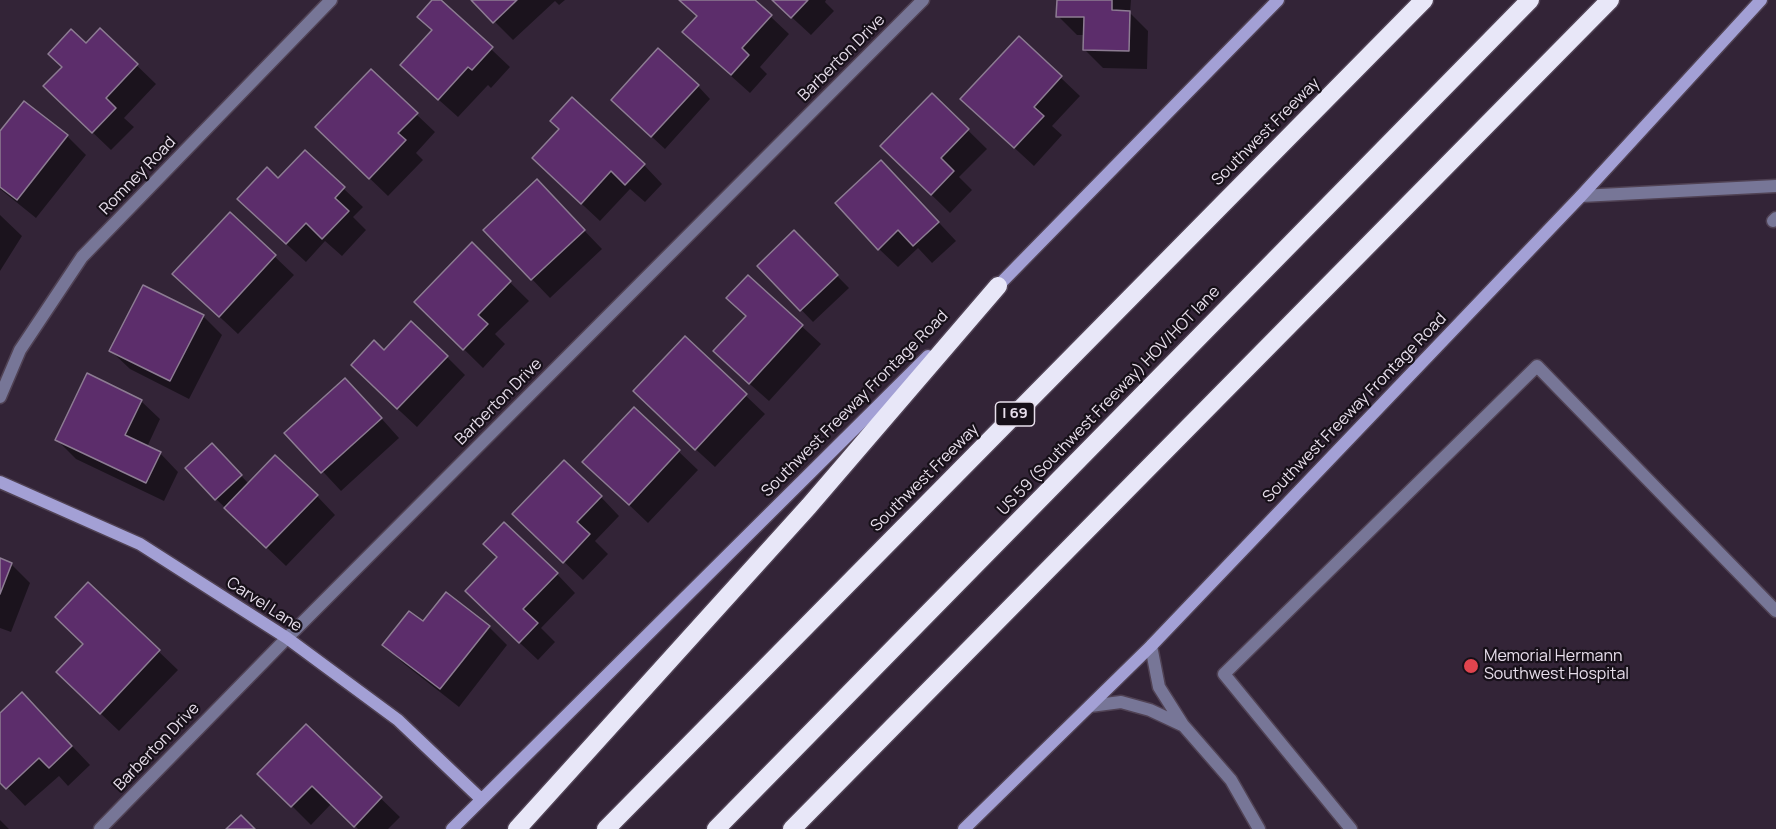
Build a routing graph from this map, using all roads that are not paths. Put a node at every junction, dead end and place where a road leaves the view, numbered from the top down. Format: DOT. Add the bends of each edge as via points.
graph roads {
  1 [pos="331,0"];
  2 [pos="923,0"];
  3 [pos="1278,0"];
  4 [pos="1424,0"];
  5 [pos="1530,0"];
  6 [pos="1610,0"];
  7 [pos="1761,0"];
  8 [pos="1776,186"];
  9 [pos="1581,196"];
  10 [pos="998,286"];
  11 [pos="0,397"];
  12 [pos="0,482"];
  13 [pos="1776,611"];
  14 [pos="287,638"];
  15 [pos="1151,646"];
  16 [pos="1090,705"];
  17 [pos="1183,725"];
  18 [pos="481,799"];
  19 [pos="100,829"];
  20 [pos="452,829"];
  21 [pos="517,829"];
  22 [pos="606,829"];
  23 [pos="716,829"];
  24 [pos="792,829"];
  25 [pos="964,829"];
  26 [pos="1259,829"];
  27 [pos="1351,829"];
  1 -- 11 [label="street, Romney Road" via="82,257 20,350"];
  2 -- 14 [label="street, Barberton Drive"];
  3 -- 10 [label="main road, Southwest Freeway Frontage Road"];
  4 -- 22 [label="highway, Southwest Freeway / I 69"];
  5 -- 23 [label="highway, US 59 (Southwest Freeway) HOV/HOT lane"];
  6 -- 24 [label="highway"];
  7 -- 9 [label="main road, Southwest Freeway Frontage Road"];
  8 -- 9 [label="street"];
  9 -- 15 [label="main road, Southwest Freeway Frontage Road"];
  10 -- 18 [label="main road, Southwest Freeway Frontage Road"];
  10 -- 21 [label="highway" via="801,514"];
  12 -- 14 [label="main road, Carvel Lane" via="140,544"];
  13 -- 27 [label="street" via="1537,366 1224,674"];
  14 -- 18 [label="main road, Carvel Lane" via="398,720"];
  14 -- 19 [label="street, Barberton Drive"];
  15 -- 16 [label="main road, Southwest Freeway Frontage Road"];
  15 -- 17 [label="street" via="1160,687"];
  16 -- 17 [label="street" via="1121,702"];
  16 -- 25 [label="main road, Southwest Freeway Frontage Road"];
  17 -- 26 [label="street" via="1231,780"];
  18 -- 20 [label="main road, Southwest Freeway Frontage Road"];
}
